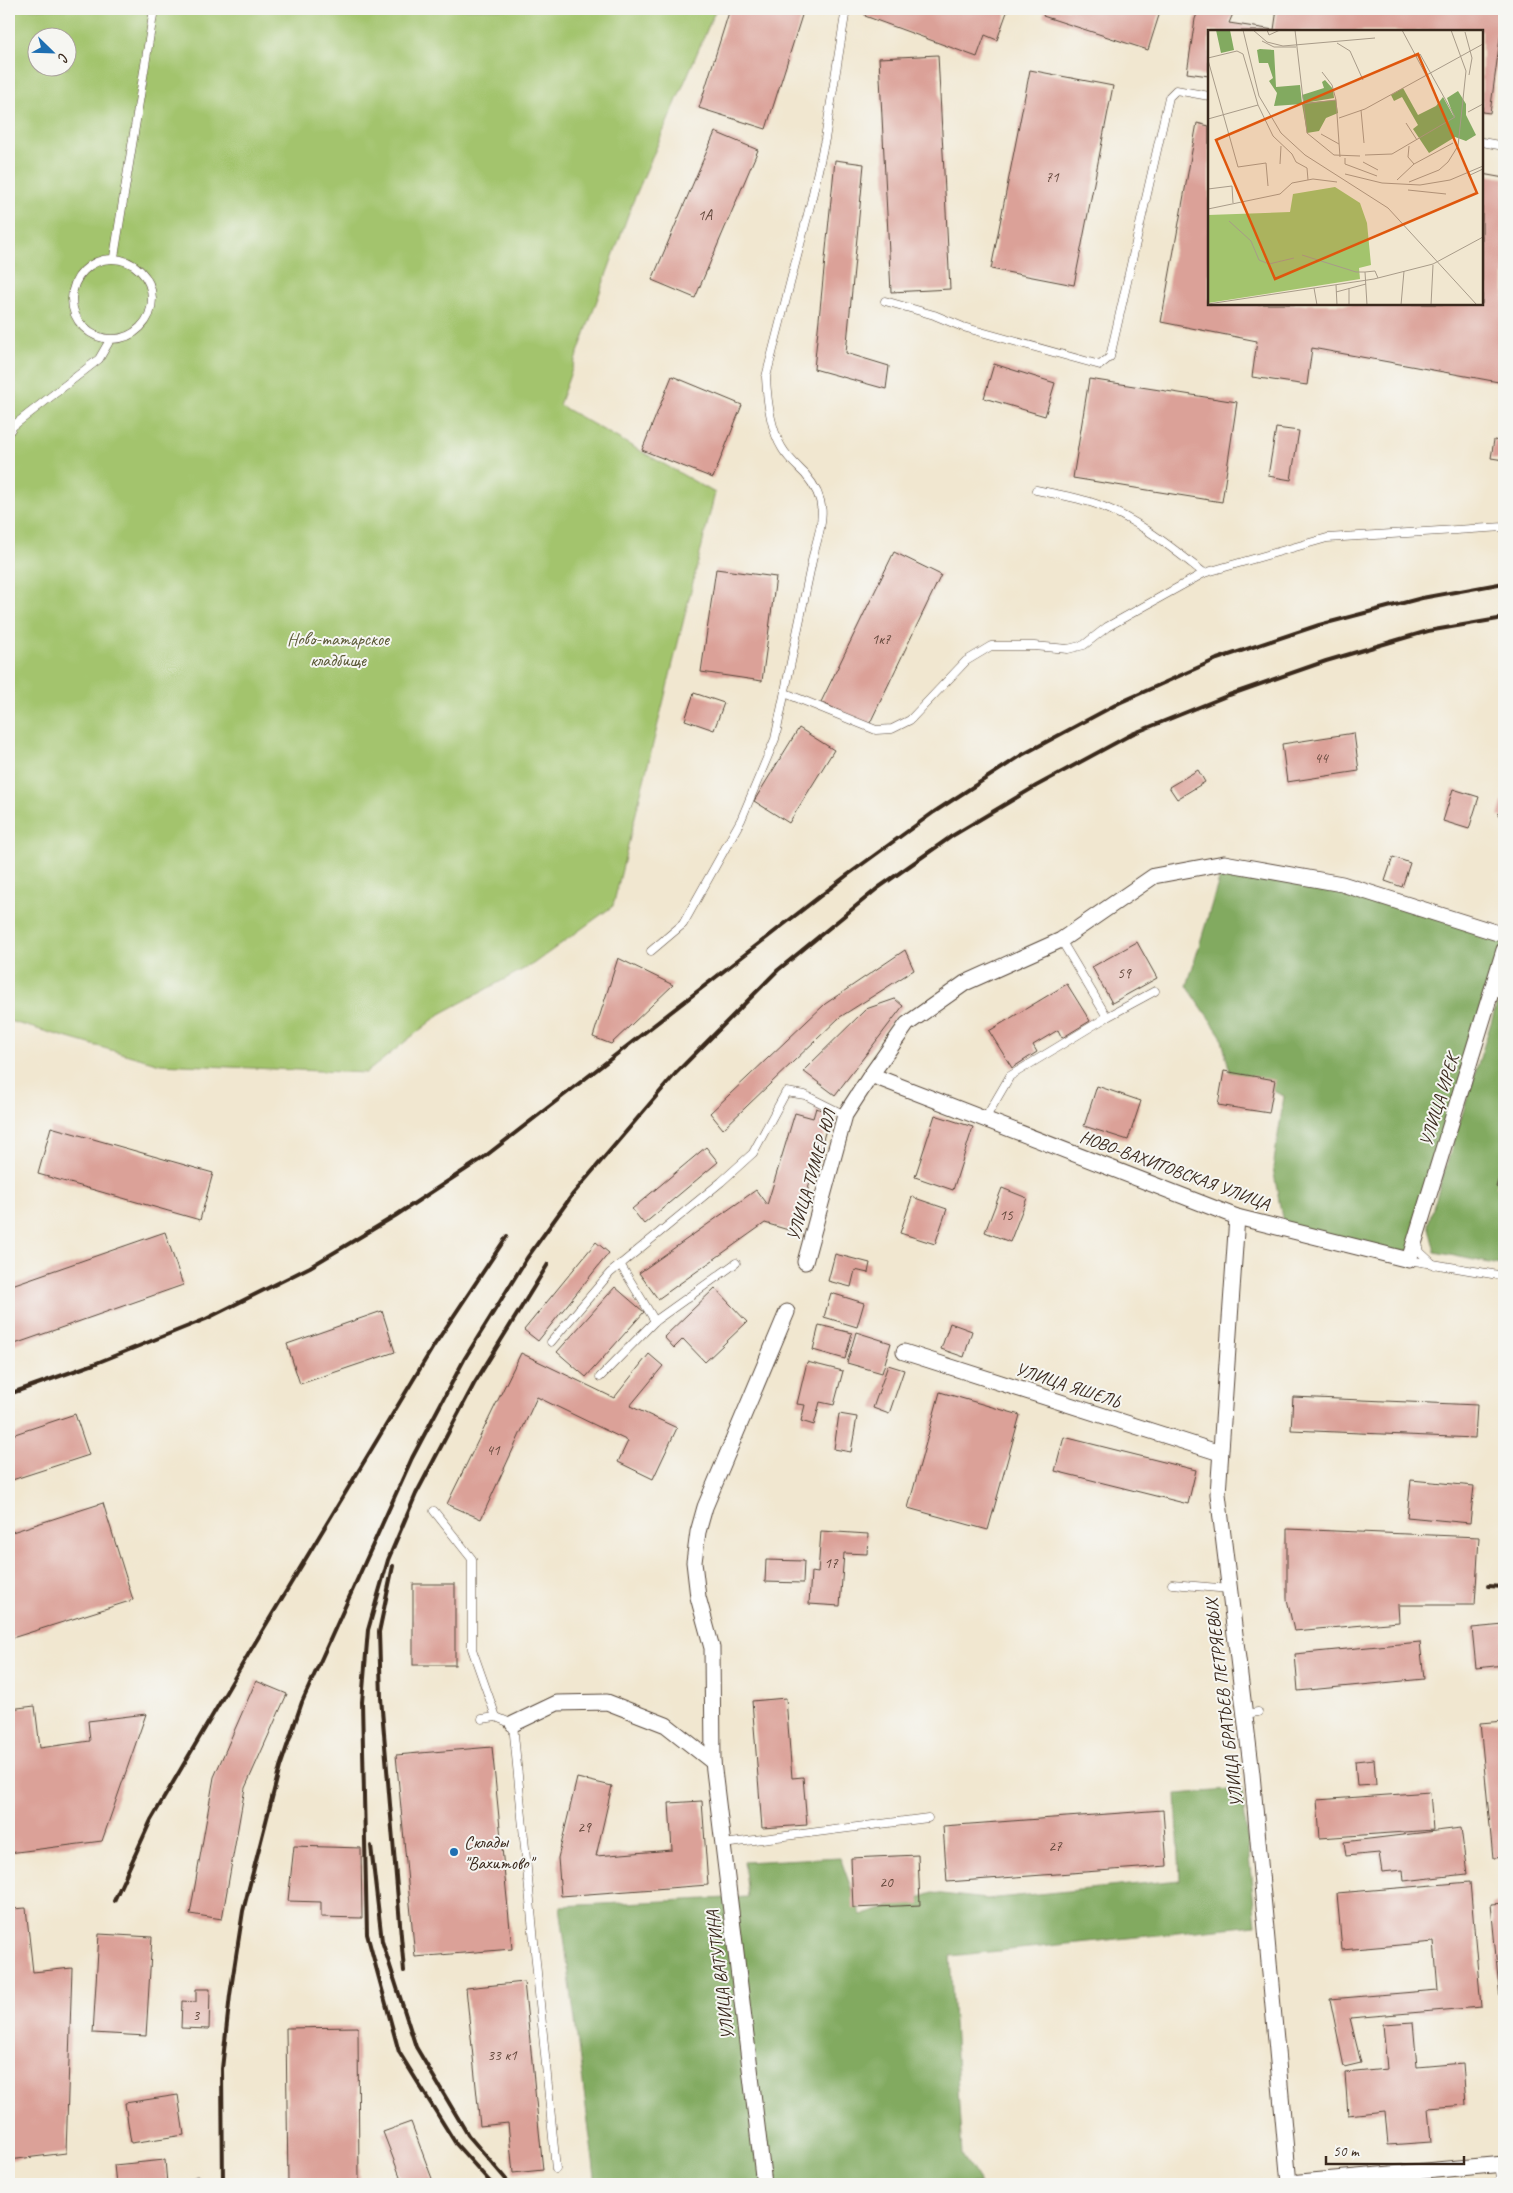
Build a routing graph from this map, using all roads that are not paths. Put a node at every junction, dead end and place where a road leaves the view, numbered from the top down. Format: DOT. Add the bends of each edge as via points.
graph roads {
  1 [pos="154,9"];
  2 [pos="846,9"];
  3 [pos="1208,96"];
  4 [pos="1483,142"];
  5 [pos="1504,146"];
  6 [pos="114,257"];
  7 [pos="885,300"];
  8 [pos="110,340"];
  9 [pos="9,432"];
  10 [pos="1036,490"];
  11 [pos="1504,526"];
  12 [pos="1204,573"];
  13 [pos="785,693"];
  14 [pos="1504,934"];
  15 [pos="1061,940"];
  16 [pos="1504,950"];
  17 [pos="651,951"];
  18 [pos="1154,991"];
  19 [pos="1107,1017"];
  20 [pos="870,1074"];
  21 [pos="845,1115"];
  22 [pos="986,1119"];
  23 [pos="1237,1217"];
  24 [pos="1416,1236"];
  25 [pos="1409,1260"];
  26 [pos="805,1262"];
  27 [pos="736,1263"];
  28 [pos="620,1264"];
  29 [pos="1435,1265"];
  30 [pos="1504,1276"];
  31 [pos="787,1312"];
  32 [pos="656,1321"];
  33 [pos="551,1342"];
  34 [pos="904,1352"];
  35 [pos="600,1377"];
  36 [pos="1220,1453"];
  37 [pos="434,1511"];
  38 [pos="1172,1584"];
  39 [pos="1230,1589"];
  40 [pos="496,1717"];
  41 [pos="482,1719"];
  42 [pos="513,1724"];
  43 [pos="713,1762"];
  44 [pos="928,1818"];
  45 [pos="723,1844"];
  46 [pos="1501,2164"];
  47 [pos="556,2169"];
  48 [pos="1289,2183"];
  49 [pos="764,2184"];
  50 [pos="1501,2184"];
  1 -- 6 [label="lane"];
  2 -- 13 [label="lane" via="811,202 766,377 767,400 782,448 808,478 822,502 821,526"];
  3 -- 7 [label="lane" via="1176,90 1169,97 1110,357 1100,365 962,327"];
  4 -- 5 [label="lane"];
  6 -- 8 [label="lane" via="134,264 148,280 153,301 146,321 131,335"];
  6 -- 8 [label="lane" via="93,262 77,276 71,296 75,317 90,333"];
  8 -- 9 [label="lane" via="99,360"];
  10 -- 12 [label="lane" via="1096,503 1127,518"];
  11 -- 12 [label="lane" via="1327,538"];
  12 -- 13 [label="lane" via="1107,627 1084,644 1068,649 991,646 966,661 910,720 892,729 876,730"];
  13 -- 17 [label="lane" via="775,739 741,820 683,924"];
  14 -- 15 [label="street, УЛИЦА ТИМЕР ЮЛ" via="1342,884 1224,863 1154,876"];
  15 -- 19 [label="lane"];
  15 -- 20 [label="street, УЛИЦА ТИМЕР ЮЛ" via="957,988 907,1024"];
  16 -- 24 [label="street, УЛИЦА ИРЕК"];
  18 -- 19 [label="lane"];
  19 -- 22 [label="lane" via="1010,1076"];
  20 -- 21 [label="street, УЛИЦА ТИМЕР ЮЛ"];
  20 -- 22 [label="street, НОВО-ВАХИТОВСКАЯ УЛИЦА"];
  21 -- 26 [label="street, УЛИЦА ТИМЕР ЮЛ"];
  21 -- 28 [label="lane" via="805,1095 786,1092 753,1153"];
  22 -- 23 [label="street, НОВО-ВАХИТОВСКАЯ УЛИЦА"];
  23 -- 25 [label="street, НОВО-ВАХИТОВСКАЯ УЛИЦА"];
  23 -- 36 [label="street, УЛИЦА БРАТЬЕВ ПЕТРЯЕВЫХ"];
  24 -- 25 [label="street, УЛИЦА ИРЕК"];
  24 -- 29 [label="lane" via="1420,1252"];
  25 -- 29 [label="lane, НОВО-ВАХИТОВСКАЯ УЛИЦА"];
  27 -- 32 [label="lane"];
  28 -- 32 [label="lane"];
  28 -- 33 [label="lane"];
  29 -- 30 [label="lane, НОВО-ВАХИТОВСКАЯ УЛИЦА"];
  31 -- 43 [label="street, УЛИЦА ВАТУТИНА" via="705,1507 698,1532 694,1562 698,1598 712,1648"];
  32 -- 35 [label="lane"];
  34 -- 36 [label="street, УЛИЦА ЯШЕЛЬ"];
  36 -- 39 [label="street, УЛИЦА БРАТЬЕВ ПЕТРЯЕВЫХ" via="1218,1494"];
  37 -- 40 [label="lane" via="472,1559 472,1650"];
  38 -- 39 [label="lane"];
  39 -- 48 [label="street, УЛИЦА БРАТЬЕВ ПЕТРЯЕВЫХ" via="1252,1713 1252,1774"];
  40 -- 41 [label="lane"];
  40 -- 42 [label="lane"];
  42 -- 43 [label="street" via="558,1703 607,1702 666,1725"];
  42 -- 47 [label="lane"];
  43 -- 45 [label="street, УЛИЦА ВАТУТИНА"];
  44 -- 45 [label="lane"];
  45 -- 49 [label="street, УЛИЦА ВАТУТИНА"];
  46 -- 48 [label="street"];
  46 -- 50 [label="lane"];
}
